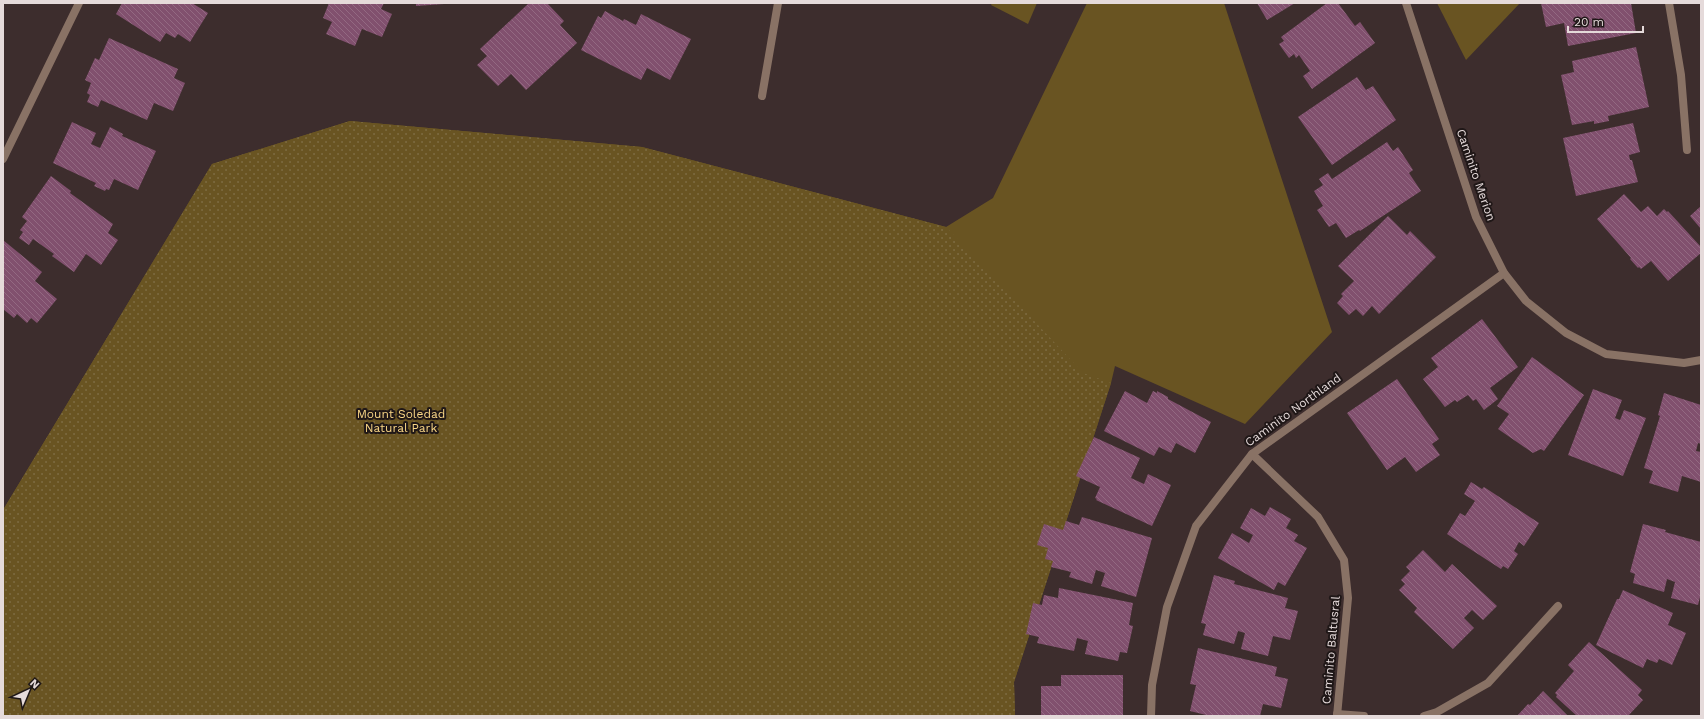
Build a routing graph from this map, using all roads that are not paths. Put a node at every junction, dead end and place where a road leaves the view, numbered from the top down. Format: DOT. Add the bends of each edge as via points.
graph roads {
  1 [pos="79,3"];
  2 [pos="778,3"];
  3 [pos="1406,3"];
  4 [pos="1669,3"];
  5 [pos="762,96"];
  6 [pos="1687,150"];
  7 [pos="3,159"];
  8 [pos="1504,273"];
  9 [pos="1701,360"];
  10 [pos="1252,454"];
  11 [pos="1558,606"];
  12 [pos="1337,715"];
  13 [pos="1151,716"];
  14 [pos="1364,716"];
  15 [pos="1424,716"];
  1 -- 7 [label="street"];
  2 -- 5 [label="street"];
  3 -- 8 [label="street, Caminito Merion" via="1476,217"];
  4 -- 6 [label="street" via="1681,75"];
  8 -- 9 [label="street, Caminito Merion" via="1526,301 1566,333 1606,354 1684,363"];
  8 -- 10 [label="street, Caminito Northland"];
  10 -- 12 [label="street, Caminito Baltusral" via="1318,517 1344,560 1348,598"];
  10 -- 13 [label="street, Caminito Northland" via="1196,526 1167,607 1152,685"];
  11 -- 15 [label="street" via="1488,683 1437,712"];
  12 -- 14 [label="street"];
}
